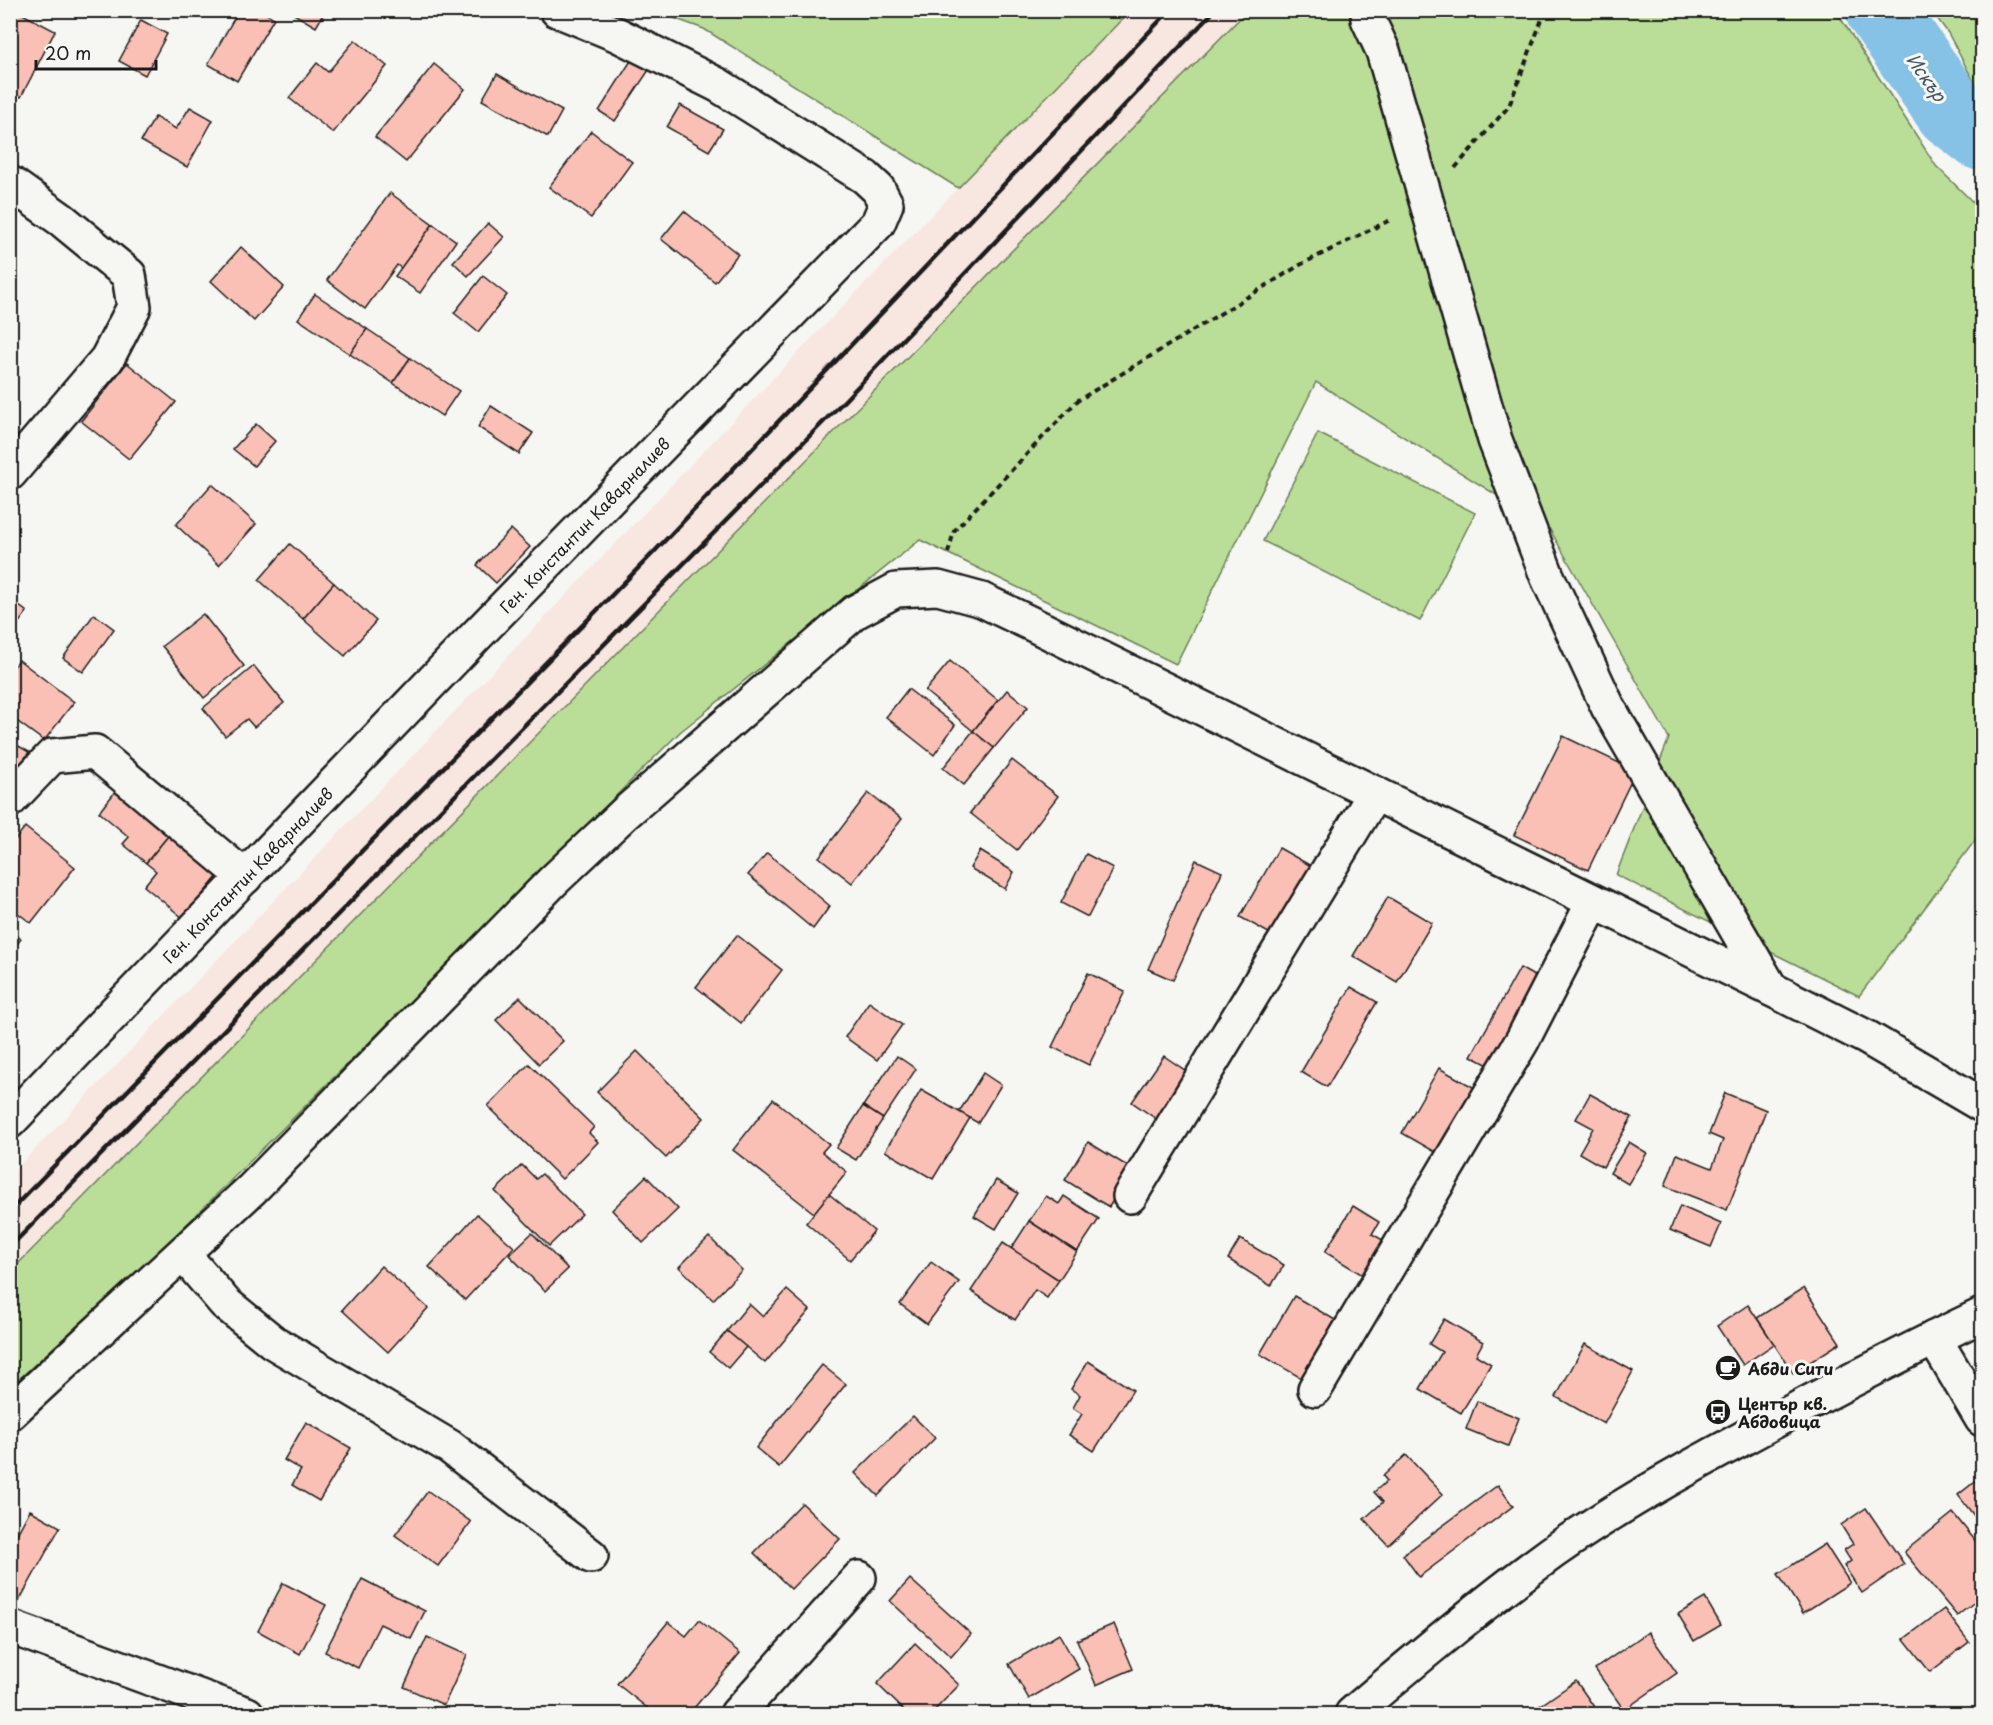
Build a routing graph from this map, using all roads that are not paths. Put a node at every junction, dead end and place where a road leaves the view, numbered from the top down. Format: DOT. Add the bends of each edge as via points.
graph roads {
  1 [pos="557,10"];
  2 [pos="1368,19"];
  3 [pos="10,183"];
  4 [pos="10,473"];
  5 [pos="1375,793"];
  6 [pos="10,800"];
  7 [pos="245,877"];
  8 [pos="1593,903"];
  9 [pos="1771,989"];
  10 [pos="1983,1105"];
  11 [pos="10,1121"];
  12 [pos="1130,1196"];
  13 [pos="183,1254"];
  14 [pos="1983,1315"];
  15 [pos="1934,1338"];
  16 [pos="1315,1389"];
  17 [pos="10,1413"];
  18 [pos="1983,1419"];
  19 [pos="591,1556"];
  20 [pos="859,1578"];
  21 [pos="10,1627"];
  22 [pos="247,1714"];
  23 [pos="737,1714"];
  24 [pos="1352,1714"];
  1 -- 7 [label="street, Ген. Константин Каварналиев" via="618,34 718,85 865,177 886,204 878,223"];
  2 -- 9 [label="street" via="1383,51 1495,440 1547,576 1608,707"];
  3 -- 4 [label="street" via="129,275 134,307 107,359"];
  5 -- 8 [label="street"];
  5 -- 12 [label="street"];
  5 -- 13 [label="street" via="982,600 938,588 896,590 855,612 624,814"];
  6 -- 7 [label="street" via="52,756 95,752"];
  7 -- 11 [label="street, Ген. Константин Каварналиев"];
  8 -- 9 [label="street"];
  8 -- 16 [label="street" via="1522,1041"];
  9 -- 10 [label="street" via="1866,1037"];
  13 -- 17 [label="street"];
  13 -- 19 [label="street" via="225,1303 273,1342 450,1447"];
  14 -- 15 [label="street"];
  15 -- 18 [label="street"];
  15 -- 24 [label="street" via="1664,1481 1554,1551 1430,1647"];
  20 -- 23 [label="street"];
  21 -- 22 [label="street"];
}
